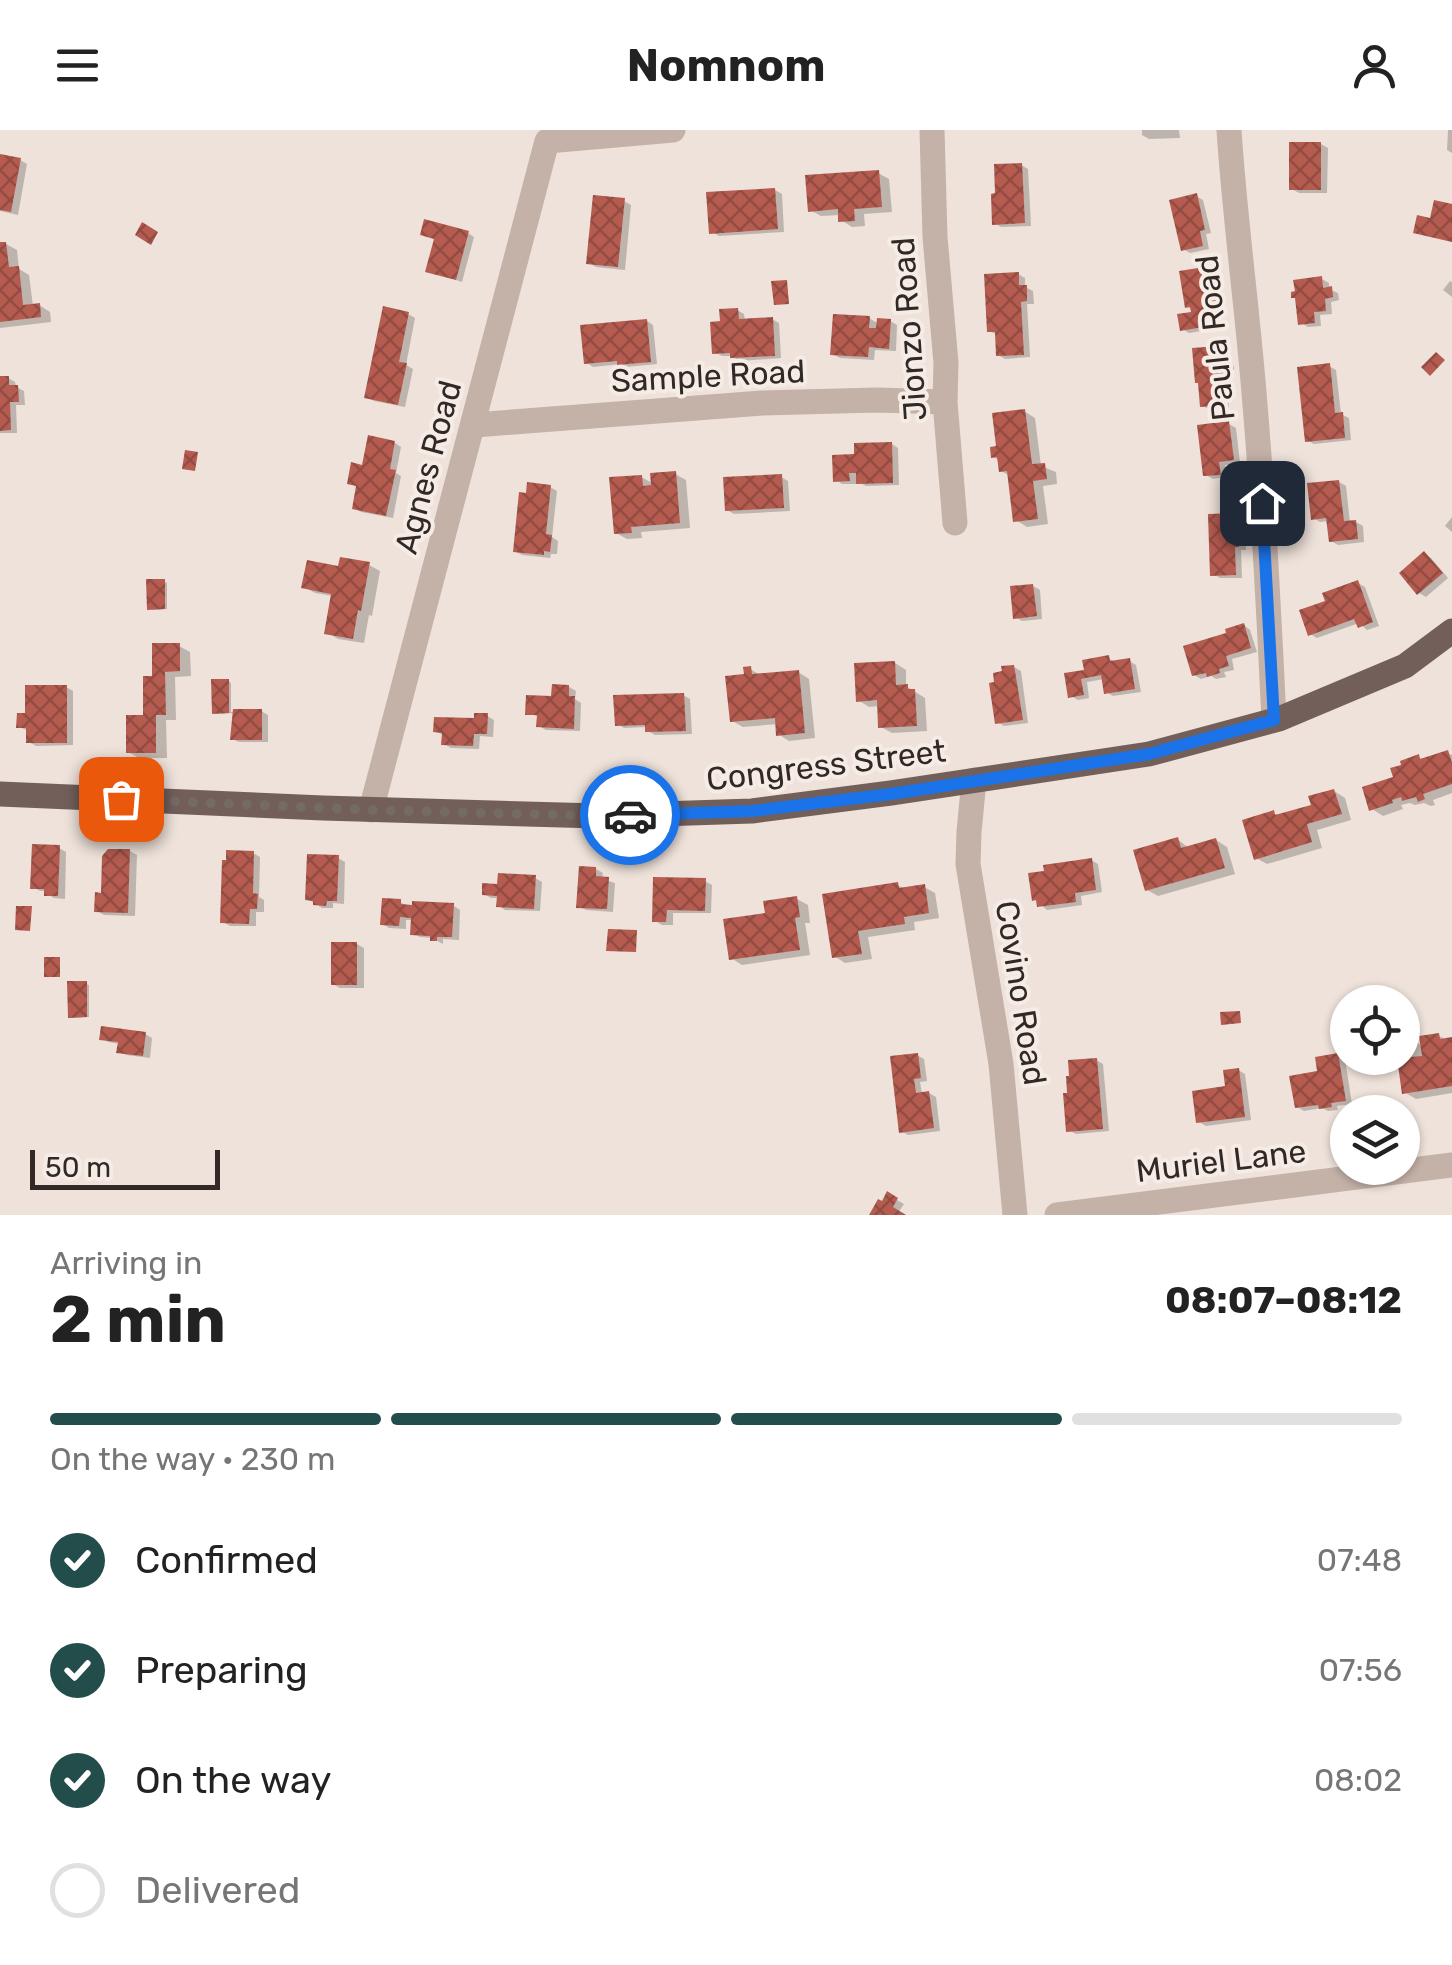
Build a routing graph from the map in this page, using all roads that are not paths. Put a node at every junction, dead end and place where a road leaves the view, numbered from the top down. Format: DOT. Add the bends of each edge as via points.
graph roads {
  1 [pos="674,130"];
  2 [pos="932,130"];
  3 [pos="1229,130"];
  4 [pos="945,402"];
  5 [pos="474,425"];
  6 [pos="954,523"];
  7 [pos="1452,632"];
  8 [pos="1274,720"];
  9 [pos="974,780"];
  10 [pos="0,794"];
  11 [pos="371,810"];
  12 [pos="1452,1164"];
  13 [pos="1015,1215"];
  14 [pos="1057,1215"];
  1 -- 5 [label="street, Agnes Road" via="547,141"];
  2 -- 4 [label="street, Jionzo Road"];
  3 -- 8 [label="street, Paula Road" via="1268,571"];
  4 -- 5 [label="street, Sample Road" via="762,403"];
  4 -- 6 [label="street, Jionzo Road"];
  5 -- 11 [label="street, Agnes Road"];
  7 -- 8 [label="main road, Congress Street" via="1406,666"];
  8 -- 9 [label="main road, Congress Street" via="1149,754"];
  9 -- 11 [label="main road, Congress Street" via="752,811 598,816"];
  9 -- 13 [label="street, Covino Road" via="968,864 1000,1064"];
  10 -- 11 [label="main road, Congress Street"];
  12 -- 14 [label="street, Muriel Lane"];
}
